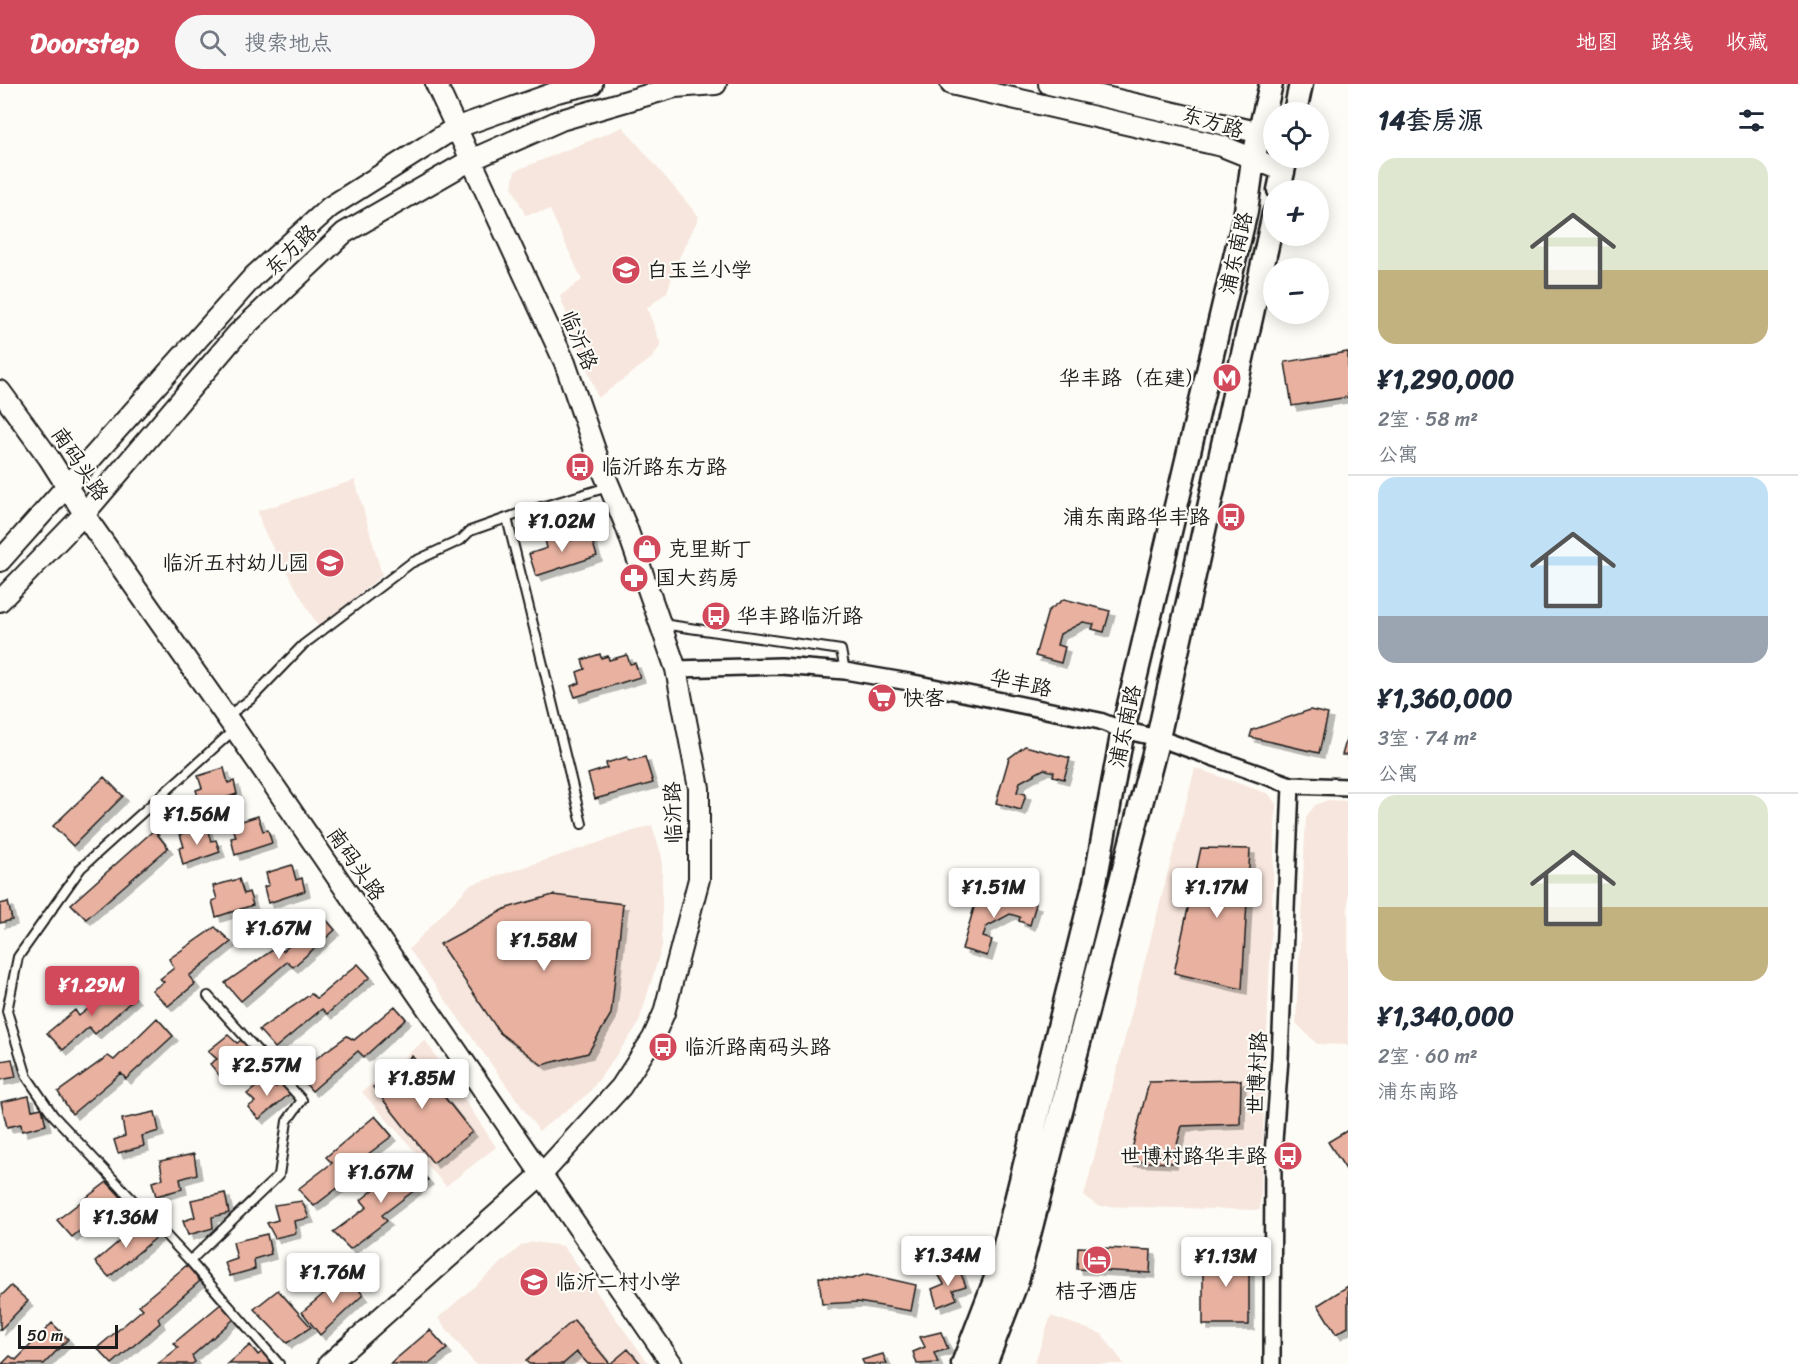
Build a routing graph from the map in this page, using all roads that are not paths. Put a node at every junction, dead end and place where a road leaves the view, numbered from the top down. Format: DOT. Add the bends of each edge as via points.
graph roads {
  1 [pos="436,84"];
  2 [pos="592,84"];
  3 [pos="716,84"];
  4 [pos="951,84"];
  5 [pos="1049,84"];
  6 [pos="1271,84"];
  7 [pos="1301,84"];
  8 [pos="1270,102"];
  9 [pos="1297,102"];
  10 [pos="455,128"];
  11 [pos="1263,133"];
  12 [pos="1263,141"];
  13 [pos="471,160"];
  14 [pos="1253,160"];
  15 [pos="1283,173"];
  16 [pos="1267,246"];
  17 [pos="0,391"];
  18 [pos="67,486"];
  19 [pos="610,486"];
  20 [pos="85,513"];
  21 [pos="507,518"];
  22 [pos="0,561"];
  23 [pos="0,601"];
  24 [pos="659,623"];
  25 [pos="676,669"];
  26 [pos="846,671"];
  27 [pos="231,723"];
  28 [pos="1123,730"];
  29 [pos="1158,738"];
  30 [pos="1291,785"];
  31 [pos="1348,787"];
  32 [pos="582,824"];
  33 [pos="208,996"];
  34 [pos="542,1174"];
  35 [pos="190,1261"];
  36 [pos="279,1364"];
  37 [pos="329,1364"];
  38 [pos="672,1364"];
  39 [pos="963,1364"];
  40 [pos="985,1364"];
  41 [pos="1272,1364"];
  1 -- 10 [label="street, 临沂路"];
  2 -- 10 [label="street, 东方路" via="557,92"];
  3 -- 13 [label="street, 东方路" via="675,87 561,120"];
  4 -- 14 [label="street, 东方路" via="1222,146"];
  5 -- 11 [label="street, 东方路"];
  6 -- 8 [label="main road, 浦东南路"];
  7 -- 9 [label="main road"];
  10 -- 13 [label="street, 临沂路"];
  10 -- 18 [label="street, 东方路" via="330,207 254,276"];
  12 -- 14 [label="main road, 浦东南路"];
  13 -- 19 [label="street, 临沂路" via="565,363"];
  13 -- 20 [label="street, 东方路" via="344,233 237,334"];
  14 -- 15 [label="street, 东方路"];
  14 -- 28 [label="main road, 浦东南路" via="1246,211"];
  16 -- 29 [label="main road, 浦东南路"];
  17 -- 18 [label="street, 南码头路"];
  18 -- 20 [label="street, 南码头路"];
  18 -- 22 [label="street, 东方路"];
  19 -- 21 [label="lane"];
  19 -- 24 [label="street, 临沂路"];
  20 -- 23 [label="street, 东方路"];
  20 -- 27 [label="street, 南码头路"];
  21 -- 27 [label="lane" via="470,531 461,540 411,563 303,645"];
  21 -- 32 [label="lane"];
  24 -- 25 [label="street, 临沂路"];
  24 -- 26 [label="lane" via="842,650"];
  25 -- 26 [label="street, 华丰路" via="781,666"];
  25 -- 34 [label="street, 临沂路" via="699,788 699,879 664,1013 653,1038 621,1087"];
  26 -- 28 [label="street, 华丰路" via="1089,719"];
  27 -- 34 [label="street, 南码头路"];
  27 -- 35 [label="lane" via="81,868 18,957 7,1011 27,1077 53,1115"];
  28 -- 29 [label="street, 华丰路"];
  28 -- 39 [label="main road, 浦东南路" via="1095,882 1001,1262"];
  29 -- 30 [label="street, 华丰路"];
  29 -- 40 [label="main road, 浦东南路" via="1017,1281"];
  30 -- 31 [label="street, 华丰路"];
  30 -- 41 [label="street, 世博村路" via="1273,1155"];
  33 -- 35 [label="lane" via="302,1100 287,1121 279,1175"];
  34 -- 37 [label="street, 临沂路"];
  34 -- 38 [label="street, 南码头路"];
  35 -- 36 [label="lane"];
}
